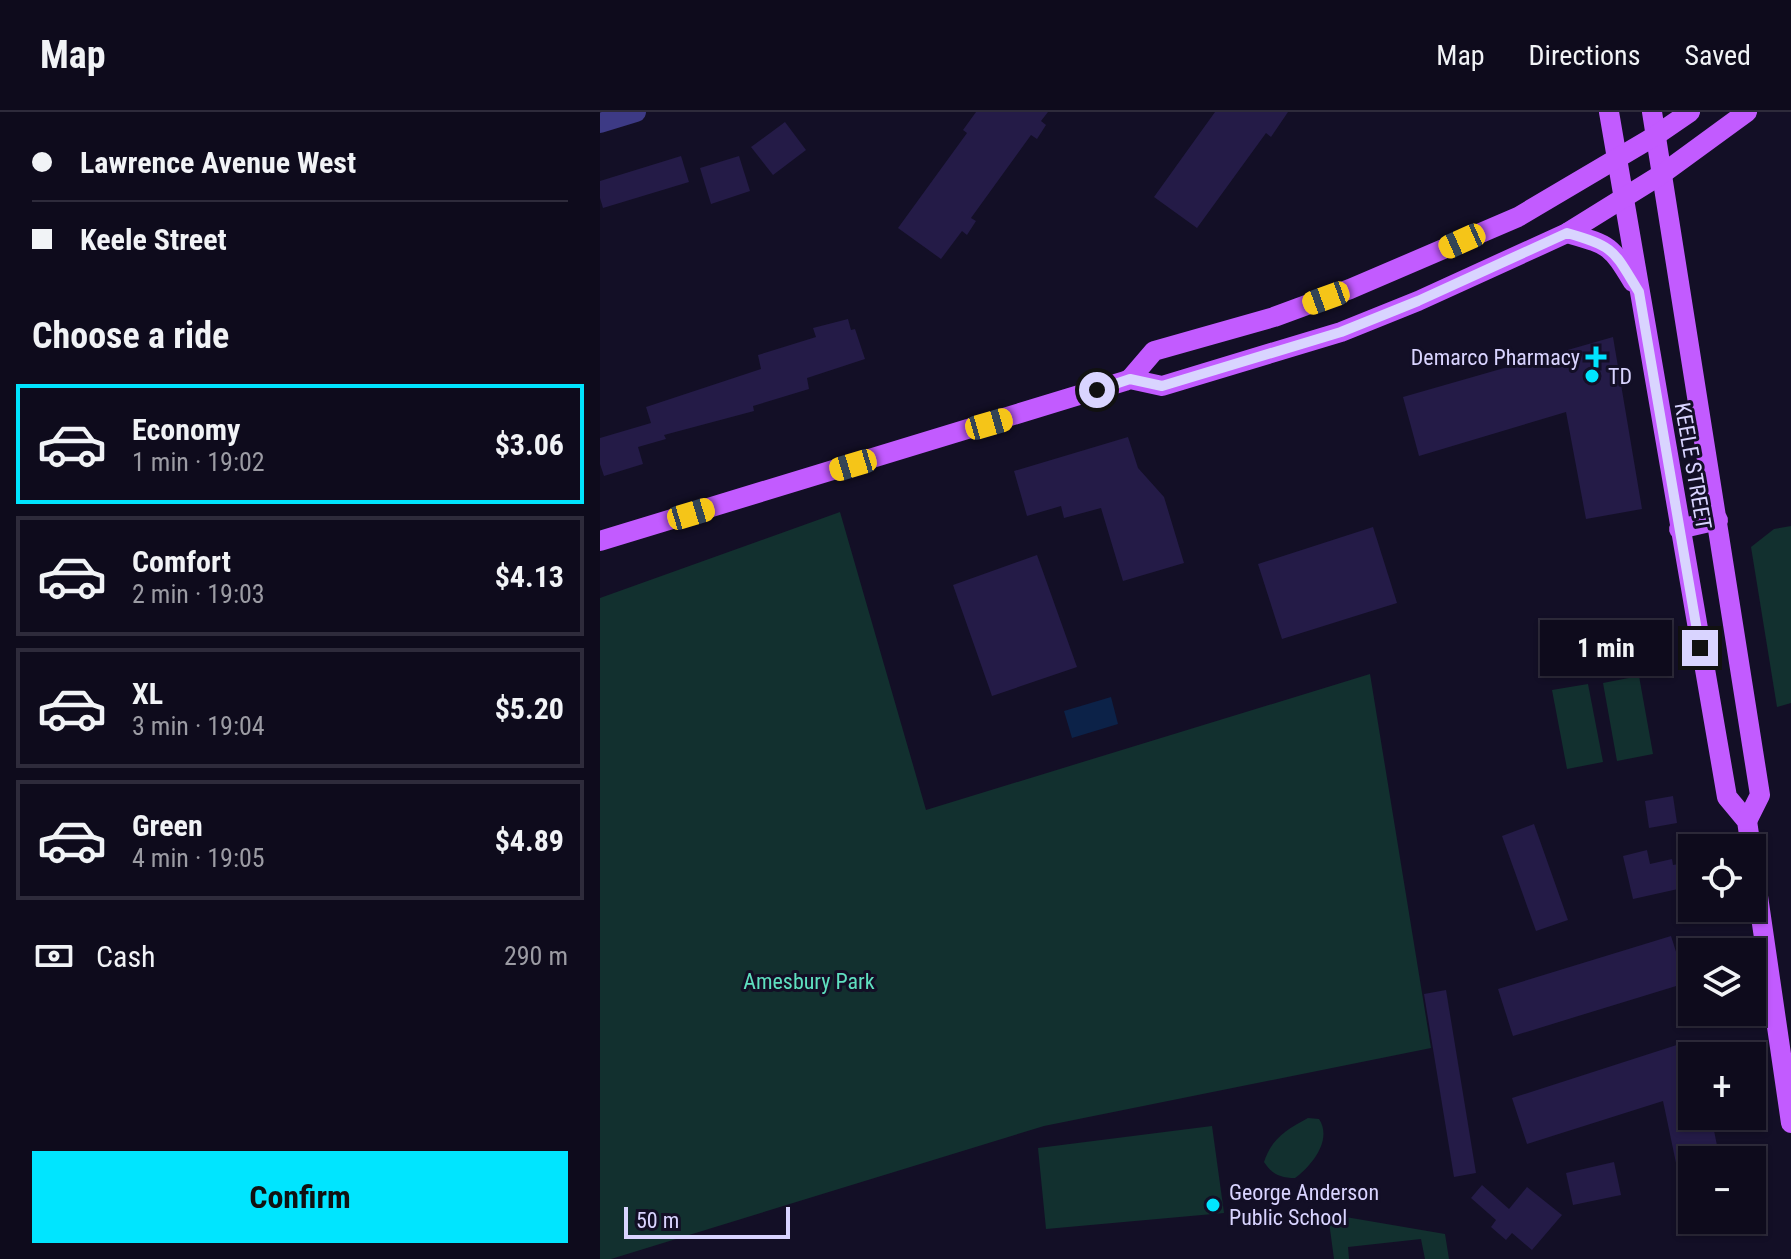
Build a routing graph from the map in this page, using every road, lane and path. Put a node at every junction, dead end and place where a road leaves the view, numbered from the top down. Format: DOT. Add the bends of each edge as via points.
graph roads {
  1 [pos="636,112"];
  2 [pos="1609,112"];
  3 [pos="1652,112"];
  4 [pos="1690,112"];
  5 [pos="1747,112"];
  6 [pos="600,123"];
  7 [pos="1655,136"];
  8 [pos="1616,157"];
  9 [pos="1662,174"];
  10 [pos="1622,199"];
  11 [pos="1567,233"];
  12 [pos="1639,292"];
  13 [pos="1130,379"];
  14 [pos="1718,520"];
  15 [pos="1679,529"];
  16 [pos="600,541"];
  17 [pos="1747,821"];
  18 [pos="1749,834"];
  19 [pos="1762,922"];
  20 [pos="1787,1079"];
  21 [pos="1791,1123"];
  1 -- 6 [label="street"];
  2 -- 8 [label="main road, KEELE STREET"];
  3 -- 7 [label="main road, KEELE STREET"];
  4 -- 7 [label="main road"];
  5 -- 9 [label="main road"];
  7 -- 8 [label="main road"];
  7 -- 9 [label="main road, KEELE STREET"];
  8 -- 10 [label="main road, KEELE STREET"];
  8 -- 13 [label="main road" via="1518,217 1350,289 1154,351"];
  9 -- 10 [label="main road"];
  9 -- 14 [label="main road, KEELE STREET"];
  10 -- 11 [label="main road"];
  10 -- 12 [label="main road, KEELE STREET"];
  11 -- 12 [label="main road" via="1614,251"];
  11 -- 13 [label="main road" via="1341,332 1162,386"];
  12 -- 15 [label="main road, KEELE STREET"];
  13 -- 16 [label="main road"];
  14 -- 15 [label="main road"];
  14 -- 17 [label="main road, KEELE STREET" via="1760,795"];
  15 -- 17 [label="main road, KEELE STREET" via="1727,797"];
  17 -- 18 [label="main road, KEELE STREET"];
  19 -- 20 [label="main road"];
  20 -- 21 [label="main road"];
}
